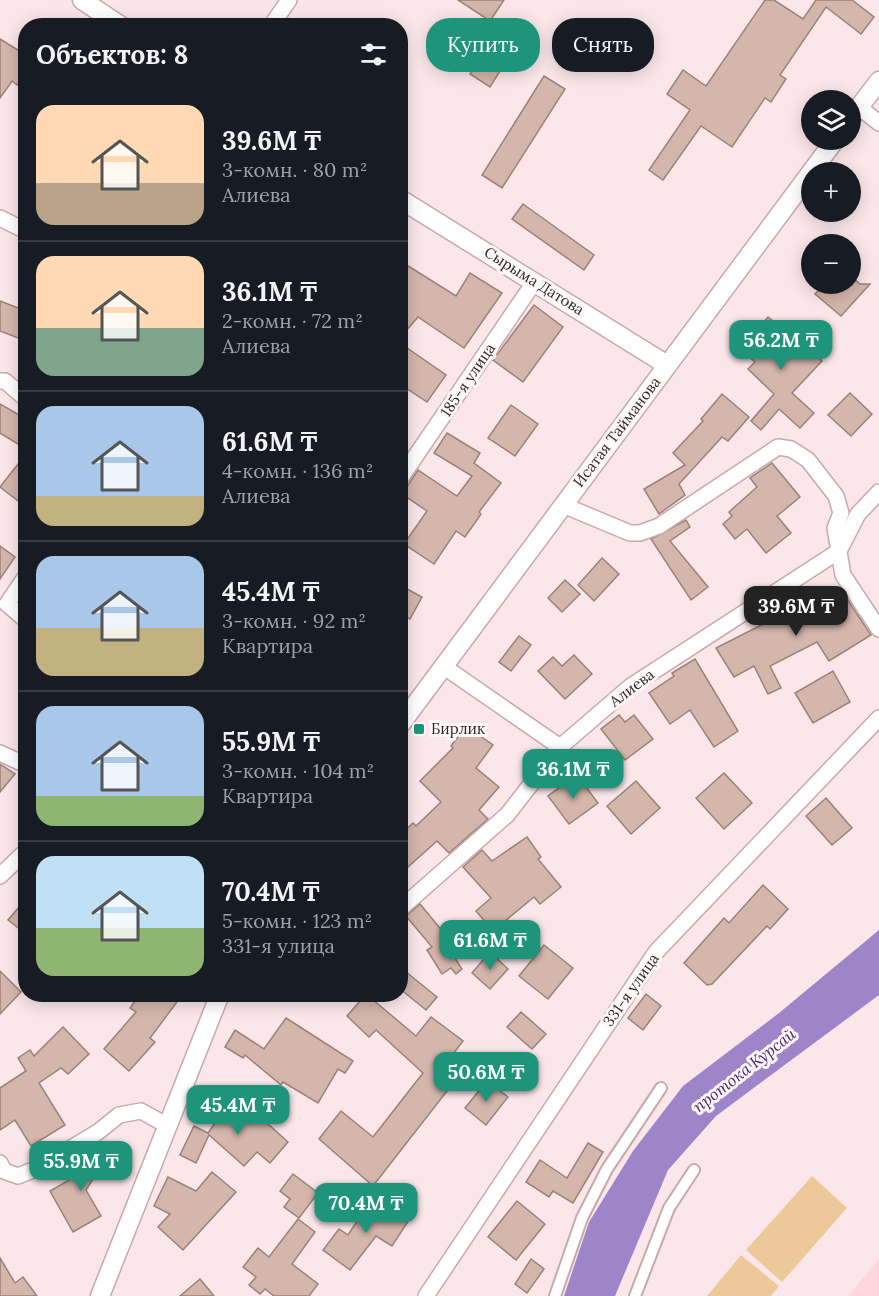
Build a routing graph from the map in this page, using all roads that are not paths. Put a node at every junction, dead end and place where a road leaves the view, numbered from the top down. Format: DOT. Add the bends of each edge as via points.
graph roads {
  1 [pos="289,0"];
  2 [pos="87,2"];
  3 [pos="110,18"];
  4 [pos="277,18"];
  5 [pos="879,81"];
  6 [pos="861,105"];
  7 [pos="861,116"];
  8 [pos="879,123"];
  9 [pos="828,150"];
  10 [pos="408,204"];
  11 [pos="0,218"];
  12 [pos="18,227"];
  13 [pos="535,281"];
  14 [pos="668,364"];
  15 [pos="0,381"];
  16 [pos="18,392"];
  17 [pos="408,467"];
  18 [pos="879,492"];
  19 [pos="563,505"];
  20 [pos="839,552"];
  21 [pos="18,588"];
  22 [pos="18,613"];
  23 [pos="879,629"];
  24 [pos="443,666"];
  25 [pos="408,714"];
  26 [pos="879,718"];
  27 [pos="560,747"];
  28 [pos="0,753"];
  29 [pos="18,761"];
  30 [pos="18,859"];
  31 [pos="0,876"];
  32 [pos="408,902"];
  33 [pos="217,1002"];
  34 [pos="661,1088"];
  35 [pos="168,1126"];
  36 [pos="0,1163"];
  37 [pos="694,1170"];
  38 [pos="100,1296"];
  39 [pos="426,1296"];
  40 [pos="555,1296"];
  41 [pos="635,1296"];
  1 -- 4 [label="street"];
  2 -- 3 [label="street"];
  5 -- 6 [label="street"];
  7 -- 8 [label="street"];
  9 -- 14 [label="street, Исатая Тайманова"];
  10 -- 13 [label="street, Сырыма Датова"];
  11 -- 12 [label="street"];
  13 -- 14 [label="street, Сырыма Датова"];
  13 -- 17 [label="street, 185-я улица"];
  14 -- 19 [label="street, Исатая Тайманова"];
  15 -- 16 [label="street"];
  18 -- 20 [label="street" via="858,514"];
  19 -- 20 [label="street" via="612,527 640,533 658,526 778,447 791,449 808,459 836,496 841,513 835,528"];
  19 -- 24 [label="street, Исатая Тайманова"];
  20 -- 23 [label="street" via="843,575"];
  20 -- 27 [label="street, Алиева" via="631,686"];
  21 -- 22 [label="street" via="7,604"];
  24 -- 25 [label="street, Исатая Тайманова"];
  24 -- 27 [label="street"];
  26 -- 39 [label="street, 331-я улица" via="656,952"];
  27 -- 32 [label="street, Алиева" via="507,815"];
  28 -- 29 [label="street"];
  30 -- 31 [label="street"];
  33 -- 35 [label="street"];
  34 -- 40 [label="street" via="607,1169 582,1218"];
  35 -- 36 [label="street" via="141,1111 119,1115 38,1168 18,1176 4,1171"];
  35 -- 38 [label="street"];
  37 -- 41 [label="street" via="669,1208"];
}
